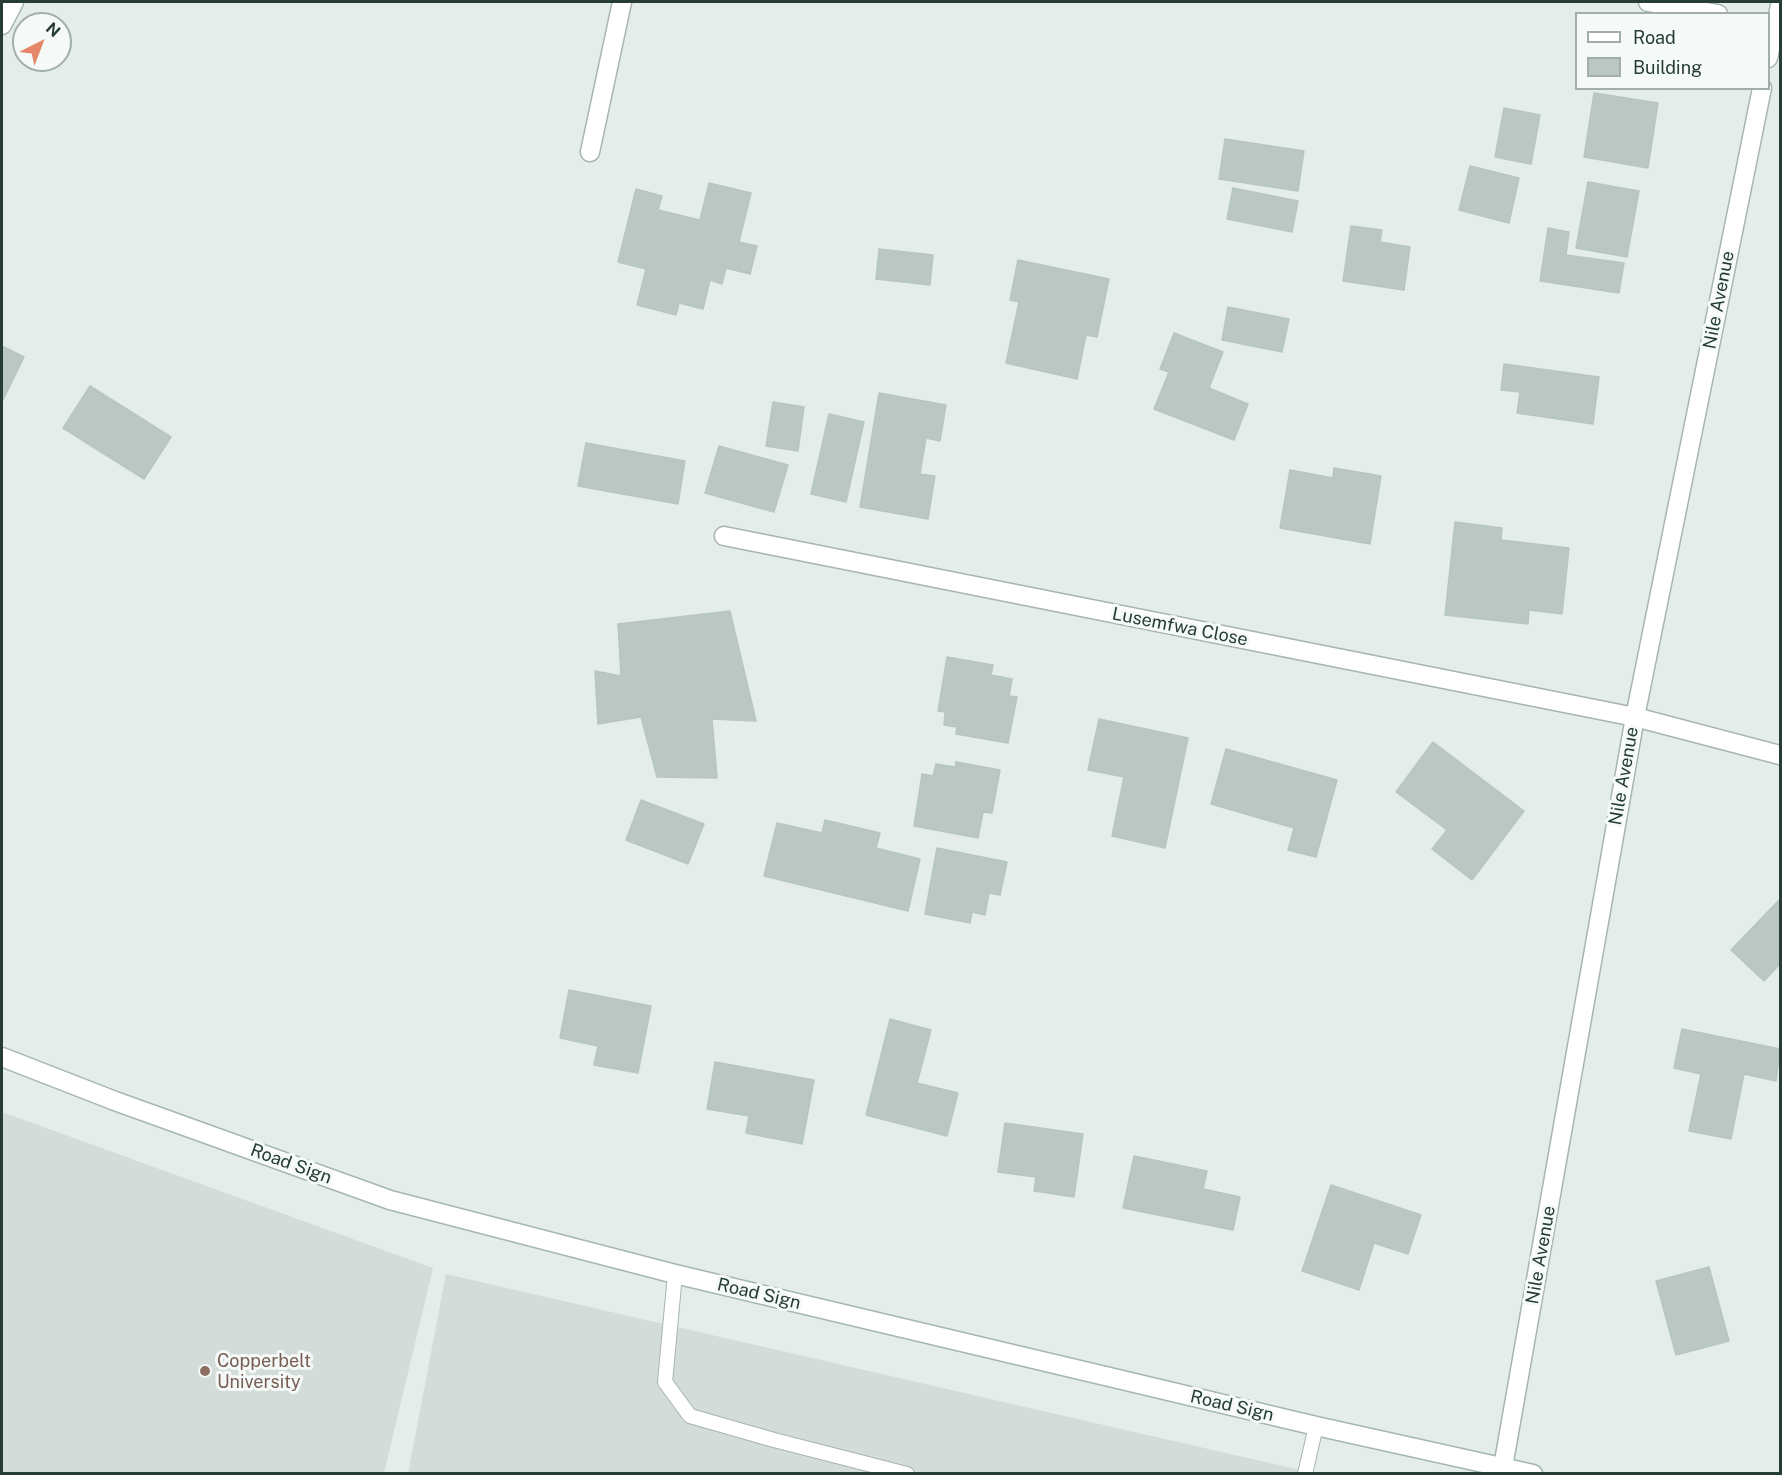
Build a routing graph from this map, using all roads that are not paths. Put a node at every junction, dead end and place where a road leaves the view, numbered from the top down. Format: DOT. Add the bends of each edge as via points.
graph roads {
  1 [pos="14,2"];
  2 [pos="622,2"];
  3 [pos="1648,2"];
  4 [pos="1780,6"];
  5 [pos="1706,12"];
  6 [pos="1772,23"];
  7 [pos="2,25"];
  8 [pos="1770,40"];
  9 [pos="1762,90"];
  10 [pos="590,152"];
  11 [pos="724,536"];
  12 [pos="1635,717"];
  13 [pos="1780,755"];
  14 [pos="2,1057"];
  15 [pos="675,1274"];
  16 [pos="1316,1426"];
  17 [pos="1503,1467"];
  18 [pos="907,1473"];
  19 [pos="1305,1473"];
  20 [pos="1533,1473"];
  1 -- 7 [label="street"];
  2 -- 10 [label="street"];
  3 -- 5 [label="street"];
  4 -- 6 [label="street"];
  6 -- 8 [label="street"];
  9 -- 12 [label="street, Nile Avenue"];
  11 -- 12 [label="street, Lusemfwa Close"];
  12 -- 13 [label="street, Lusemfwa Close"];
  12 -- 17 [label="street, Nile Avenue"];
  14 -- 15 [label="street, Road Sign" via="390,1200"];
  15 -- 16 [label="street, Road Sign"];
  15 -- 18 [label="lane" via="665,1382 690,1416"];
  16 -- 17 [label="street, Road Sign"];
  16 -- 19 [label="lane"];
  17 -- 20 [label="street, Road Sign"];
}
